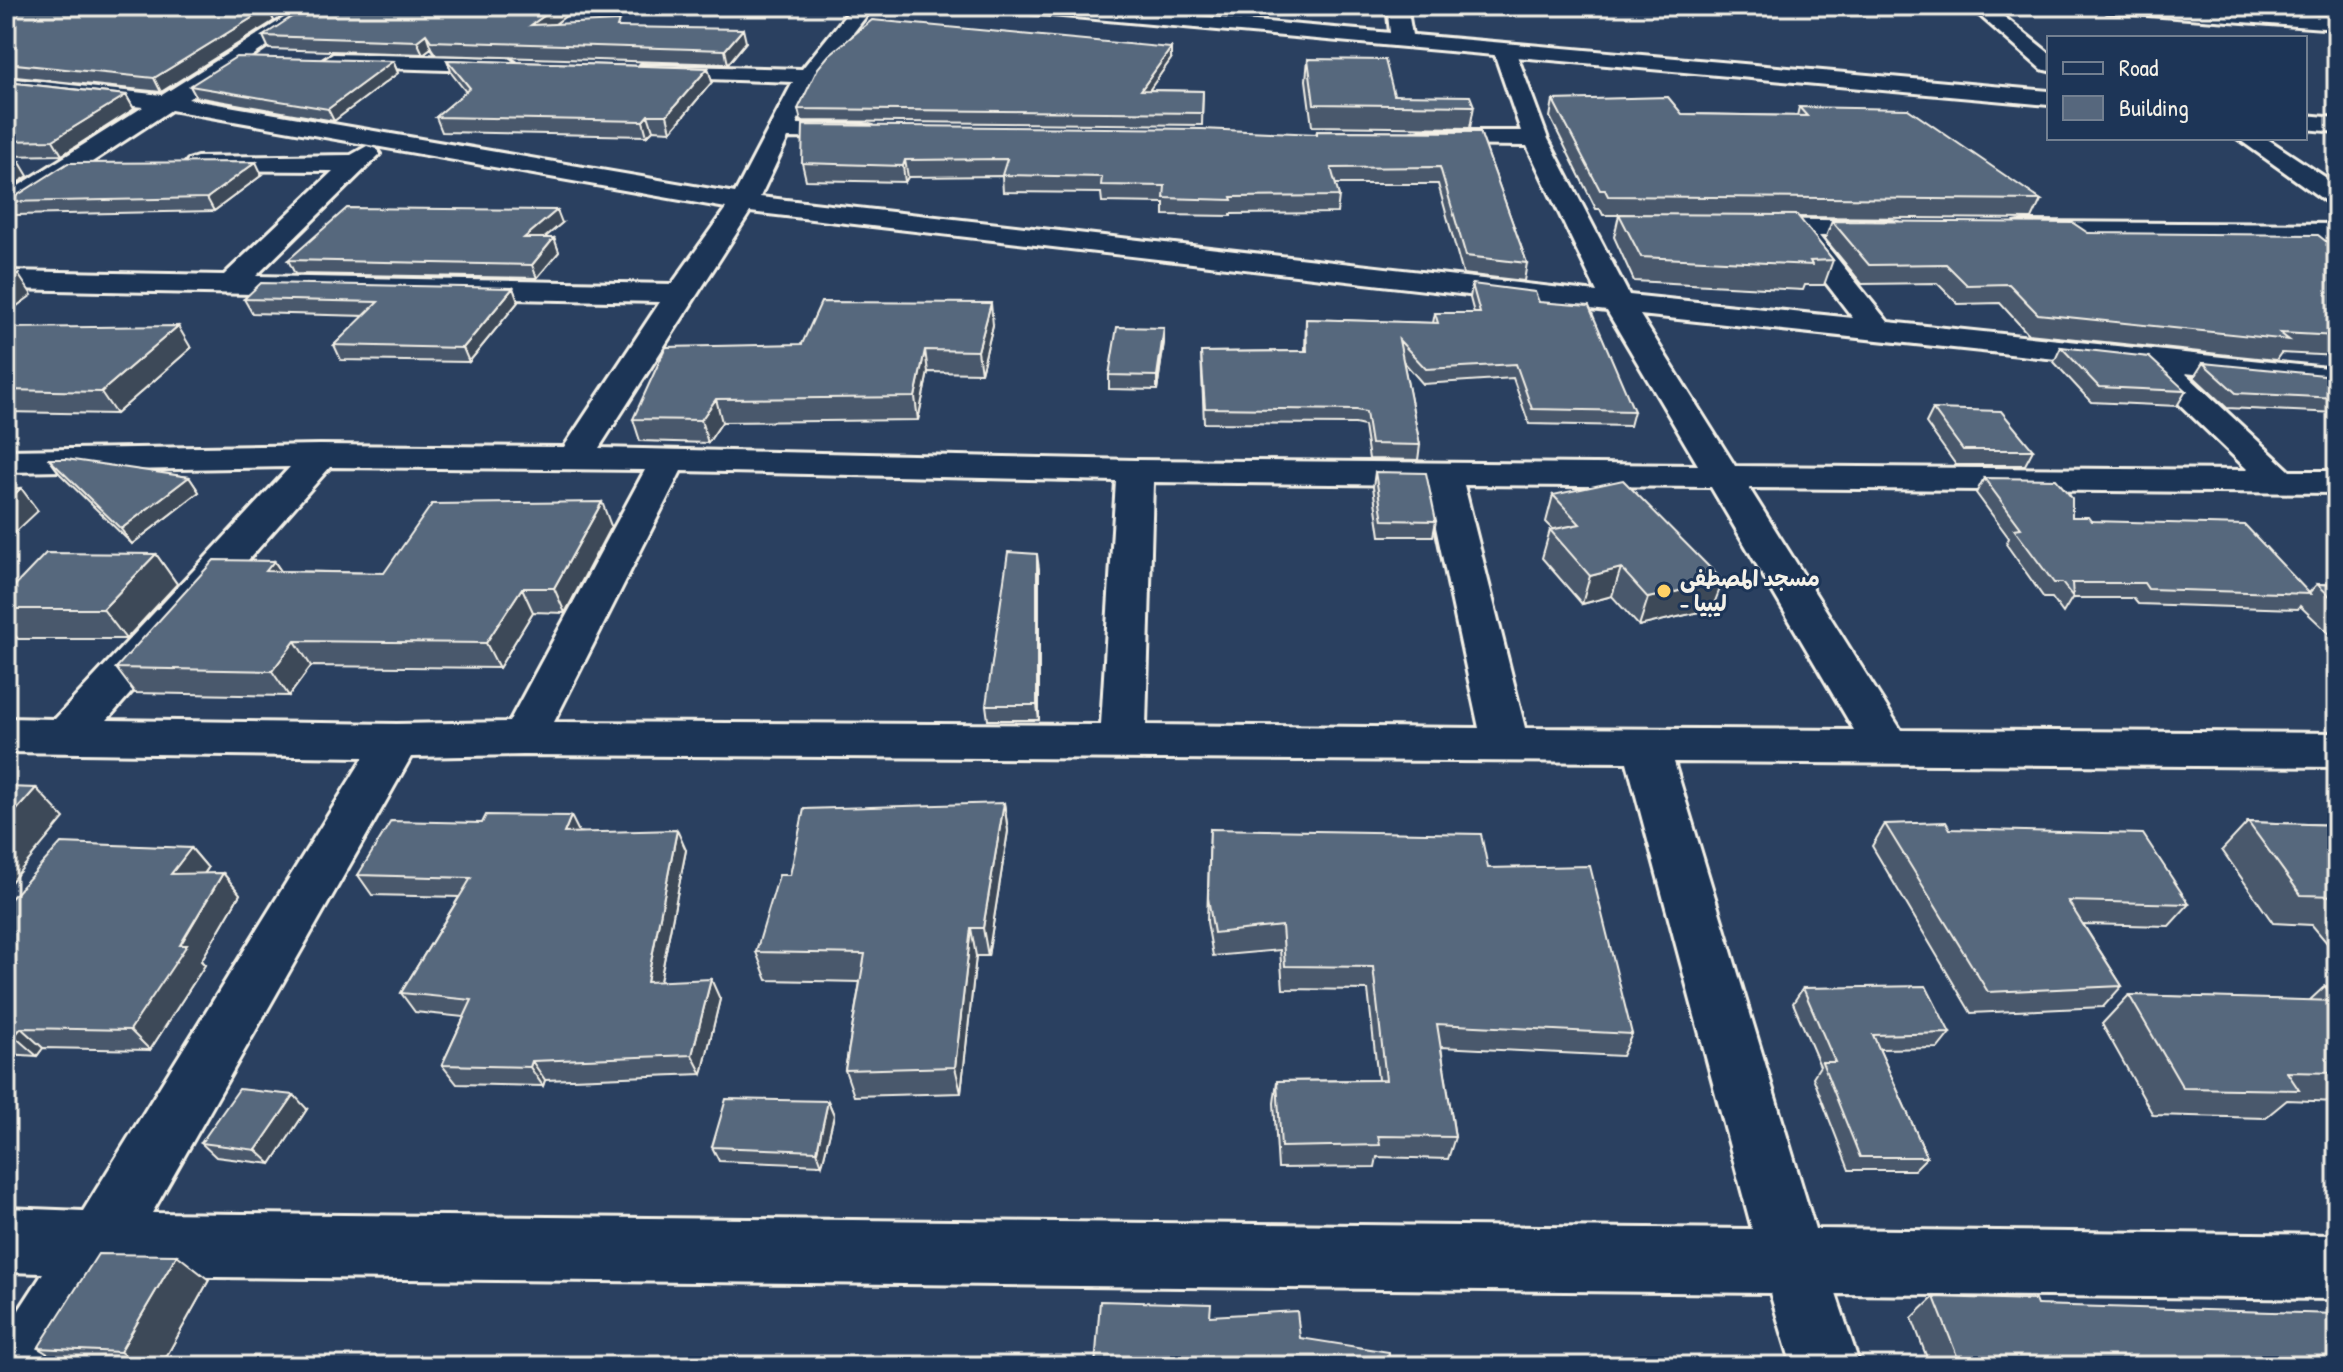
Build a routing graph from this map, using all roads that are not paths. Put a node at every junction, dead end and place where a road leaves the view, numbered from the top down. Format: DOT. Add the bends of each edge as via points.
graph roads {
  1 [pos="864,6"];
  2 [pos="1018,6"];
  3 [pos="1397,6"];
  4 [pos="1979,6"];
  5 [pos="2107,6"];
  6 [pos="2149,8"];
  7 [pos="312,9"];
  8 [pos="277,12"];
  9 [pos="2337,23"];
  10 [pos="1402,41"];
  11 [pos="1504,50"];
  12 [pos="235,58"];
  13 [pos="280,59"];
  14 [pos="310,60"];
  15 [pos="2047,62"];
  16 [pos="522,66"];
  17 [pos="633,70"];
  18 [pos="808,76"];
  19 [pos="6,85"];
  20 [pos="2047,98"];
  21 [pos="168,103"];
  22 [pos="2307,122"];
  23 [pos="2337,125"];
  24 [pos="779,131"];
  25 [pos="889,132"];
  26 [pos="1394,138"];
  27 [pos="1536,139"];
  28 [pos="385,140"];
  29 [pos="2252,140"];
  30 [pos="355,163"];
  31 [pos="179,165"];
  32 [pos="21,166"];
  33 [pos="115,166"];
  34 [pos="67,167"];
  35 [pos="2337,197"];
  36 [pos="743,203"];
  37 [pos="6,206"];
  38 [pos="1578,226"];
  39 [pos="1610,226"];
  40 [pos="1720,227"];
  41 [pos="1798,228"];
  42 [pos="1909,229"];
  43 [pos="2004,230"];
  44 [pos="2337,232"];
  45 [pos="6,280"];
  46 [pos="232,284"];
  47 [pos="681,293"];
  48 [pos="1618,303"];
  49 [pos="1878,330"];
  50 [pos="2150,358"];
  51 [pos="2337,379"];
  52 [pos="320,456"];
  53 [pos="575,458"];
  54 [pos="6,461"];
  55 [pos="668,461"];
  56 [pos="1135,471"];
  57 [pos="1443,475"];
  58 [pos="1722,478"];
  59 [pos="2280,481"];
  60 [pos="2337,482"];
  61 [pos="6,735"];
  62 [pos="67,735"];
  63 [pos="523,738"];
  64 [pos="397,741"];
  65 [pos="1123,742"];
  66 [pos="1506,745"];
  67 [pos="1887,746"];
  68 [pos="1646,747"];
  69 [pos="2337,750"];
  70 [pos="6,1240"];
  71 [pos="99,1244"];
  72 [pos="1792,1259"];
  73 [pos="2337,1267"];
  74 [pos="22,1366"];
  75 [pos="1826,1366"];
  1 -- 18 [label="main road"];
  2 -- 10 [label="main road"];
  3 -- 10 [label="main road"];
  4 -- 15 [label="main road"];
  5 -- 6 [label="main road"];
  6 -- 9 [label="main road"];
  7 -- 8 [label="main road"];
  7 -- 12 [label="main road"];
  10 -- 11 [label="main road"];
  11 -- 20 [label="main road"];
  11 -- 27 [label="main road"];
  12 -- 13 [label="main road"];
  12 -- 21 [label="main road"];
  14 -- 16 [label="main road"];
  17 -- 18 [label="main road"];
  18 -- 24 [label="main road"];
  19 -- 21 [label="main road"];
  21 -- 28 [label="main road"];
  21 -- 34 [label="main road"];
  22 -- 23 [label="main road"];
  24 -- 25 [label="main road"];
  24 -- 36 [label="main road"];
  26 -- 27 [label="main road"];
  27 -- 38 [label="main road"];
  28 -- 30 [label="main road"];
  28 -- 36 [label="main road"];
  29 -- 35 [label="main road"];
  30 -- 31 [label="main road"];
  30 -- 46 [label="main road"];
  32 -- 34 [label="main road"];
  33 -- 34 [label="main road"];
  34 -- 37 [label="main road"];
  36 -- 47 [label="main road"];
  36 -- 48 [label="main road"];
  38 -- 39 [label="main road"];
  38 -- 48 [label="main road"];
  40 -- 41 [label="main road"];
  41 -- 42 [label="main road"];
  41 -- 49 [label="main road"];
  43 -- 44 [label="main road"];
  45 -- 46 [label="main road"];
  46 -- 47 [label="main road"];
  47 -- 53 [label="main road"];
  48 -- 49 [label="main road"];
  48 -- 58 [label="main road"];
  49 -- 50 [label="main road"];
  50 -- 51 [label="main road"];
  50 -- 59 [label="main road"];
  52 -- 53 [label="main road"];
  52 -- 54 [label="main road"];
  52 -- 62 [label="main road"];
  53 -- 55 [label="main road"];
  55 -- 56 [label="main road"];
  55 -- 63 [label="main road"];
  56 -- 57 [label="main road"];
  56 -- 65 [label="main road"];
  57 -- 58 [label="main road"];
  57 -- 66 [label="main road"];
  58 -- 59 [label="main road"];
  58 -- 67 [label="main road"];
  59 -- 60 [label="main road"];
  61 -- 62 [label="main road"];
  62 -- 64 [label="main road"];
  63 -- 64 [label="main road"];
  63 -- 65 [label="main road"];
  64 -- 71 [label="main road"];
  65 -- 66 [label="main road"];
  66 -- 68 [label="main road"];
  67 -- 68 [label="main road"];
  67 -- 69 [label="main road"];
  68 -- 72 [label="main road"];
  70 -- 71 [label="main road"];
  71 -- 72 [label="main road"];
  71 -- 74 [label="main road"];
  72 -- 73 [label="main road"];
  72 -- 75 [label="main road"];
}
